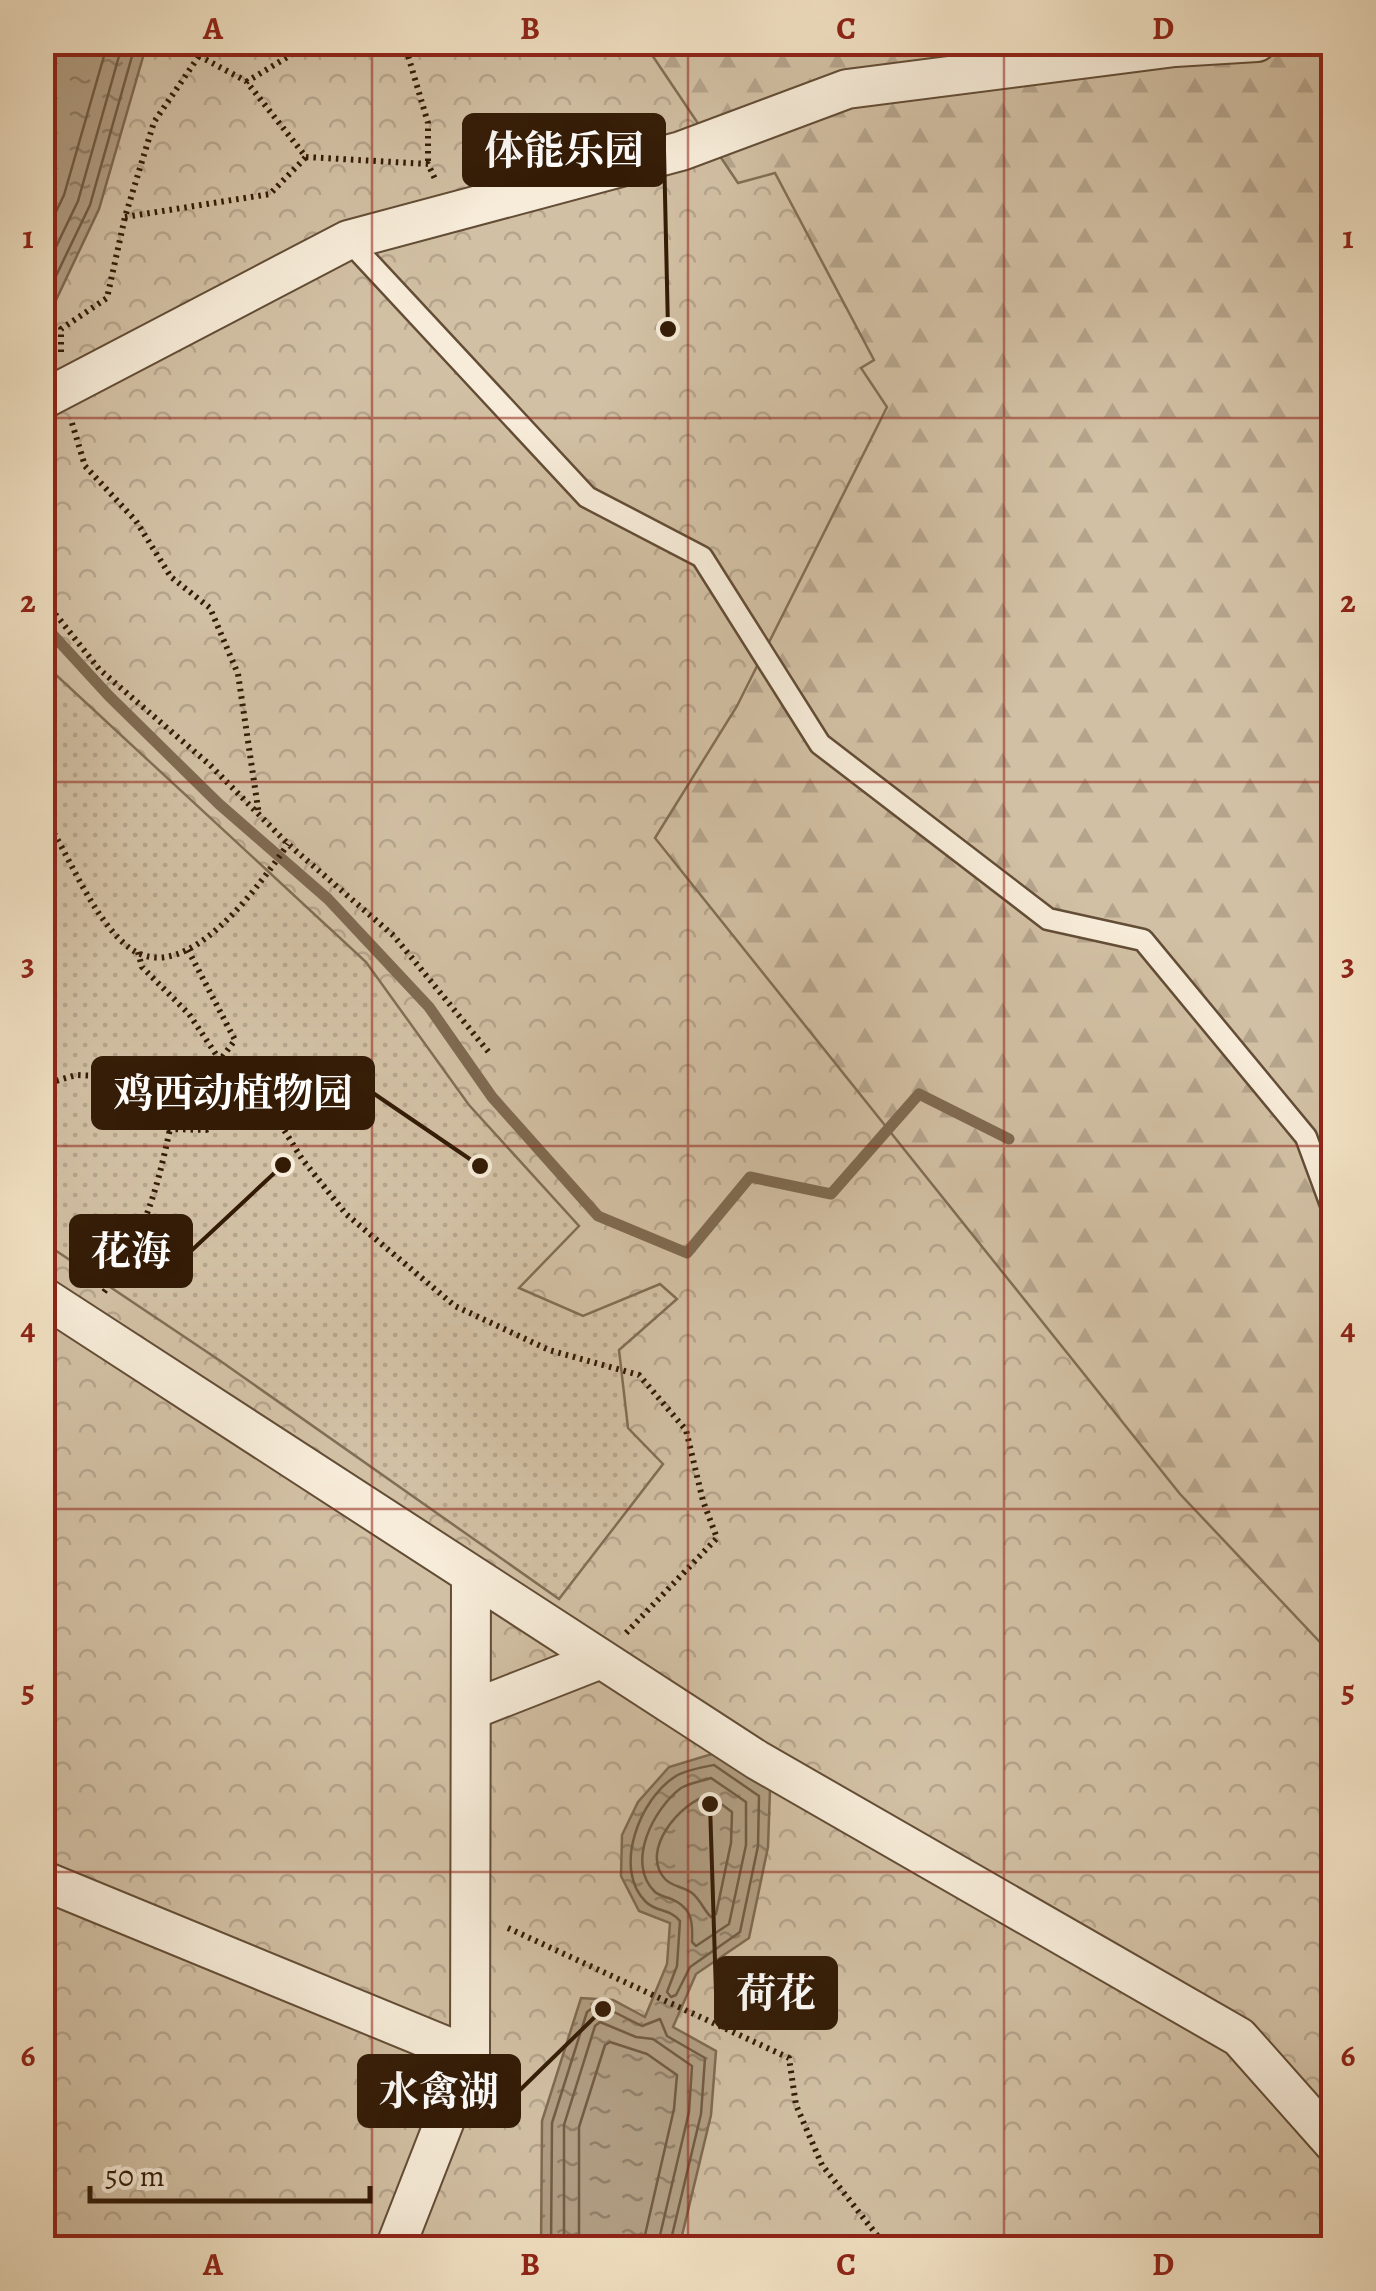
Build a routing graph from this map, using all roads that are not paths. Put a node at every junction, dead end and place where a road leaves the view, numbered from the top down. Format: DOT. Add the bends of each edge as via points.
graph roads {
  1 [pos="1258,42"];
  2 [pos="348,240"];
  3 [pos="52,395"];
  4 [pos="1334,1214"];
  5 [pos="42,1296"];
  6 [pos="471,1575"];
  7 [pos="601,1659"];
  8 [pos="471,1710"];
  9 [pos="42,1880"];
  10 [pos="470,2056"];
  11 [pos="1334,2144"];
  12 [pos="395,2248"];
  1 -- 2 [label="street" via="847,89 681,150"];
  2 -- 3 [label="street"];
  2 -- 4 [label="lane" via="586,498 702,556 820,744 1048,919 1143,940 1306,1137"];
  5 -- 6 [label="street"];
  6 -- 7 [label="street"];
  6 -- 8 [label="street"];
  7 -- 8 [label="street"];
  7 -- 11 [label="street" via="757,1760 1239,2036"];
  8 -- 10 [label="street"];
  9 -- 10 [label="street"];
  10 -- 12 [label="street"];
}
